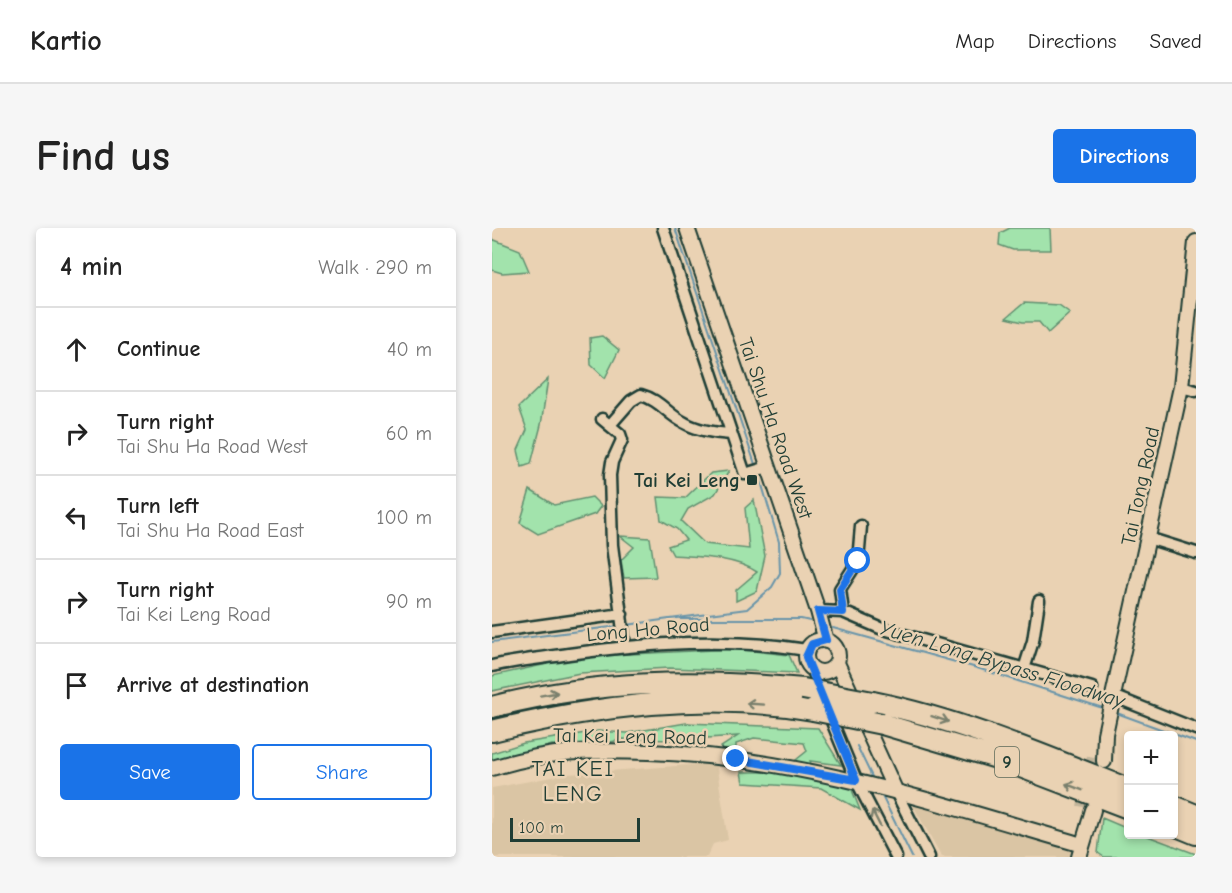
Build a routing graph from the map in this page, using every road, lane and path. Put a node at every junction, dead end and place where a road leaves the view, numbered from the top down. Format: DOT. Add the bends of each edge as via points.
graph roads {
  1 [pos="663,228"];
  2 [pos="687,228"];
  3 [pos="1196,242"];
  4 [pos="1181,387"];
  5 [pos="1196,391"];
  6 [pos="731,434"];
  7 [pos="768,467"];
  8 [pos="861,526"];
  9 [pos="1148,538"];
  10 [pos="1196,553"];
  11 [pos="1039,601"];
  12 [pos="818,611"];
  13 [pos="843,612"];
  14 [pos="622,614"];
  15 [pos="492,632"];
  16 [pos="826,640"];
  17 [pos="625,644"];
  18 [pos="807,650"];
  19 [pos="837,663"];
  20 [pos="492,666"];
  21 [pos="813,669"];
  22 [pos="1024,669"];
  23 [pos="1092,688"];
  24 [pos="1112,702"];
  25 [pos="492,706"];
  26 [pos="1196,729"];
  27 [pos="492,731"];
  28 [pos="1099,759"];
  29 [pos="492,768"];
  30 [pos="860,781"];
  31 [pos="1124,787"];
  32 [pos="892,789"];
  33 [pos="1124,806"];
  34 [pos="1178,808"];
  35 [pos="1088,809"];
  36 [pos="1196,814"];
  37 [pos="1178,827"];
  38 [pos="1196,834"];
  39 [pos="1081,851"];
  40 [pos="896,857"];
  41 [pos="929,857"];
  1 -- 6 [label="street"];
  2 -- 7 [label="street, Tai Shu Ha Road West"];
  3 -- 4 [label="street, Tai Tong Road"];
  4 -- 5 [label="street"];
  4 -- 9 [label="street, Tai Tong Road"];
  6 -- 7 [label="street" via="745,474"];
  6 -- 14 [label="street" via="712,433 684,423 654,399 640,395 606,422 622,440 610,475 612,545"];
  7 -- 12 [label="street, Tai Shu Ha Road West"];
  8 -- 13 [label="street" via="858,561 840,589"];
  9 -- 10 [label="street"];
  9 -- 24 [label="street, Tai Tong Road"];
  11 -- 22 [label="street"];
  12 -- 13 [label="street"];
  12 -- 16 [label="street, Tai Shu Ha Road West"];
  13 -- 22 [label="street" via="880,628"];
  14 -- 15 [label="street"];
  14 -- 17 [label="street"];
  16 -- 18 [label="street"];
  16 -- 19 [label="street, Tai Shu Ha Road West" via="837,651"];
  17 -- 18 [label="street, Long Ho Road" via="739,642"];
  17 -- 20 [label="street, Long Ho Road"];
  18 -- 21 [label="street" via="806,657"];
  19 -- 21 [label="street" via="829,671"];
  19 -- 32 [label="street, Tai Shu Ha Road West"];
  21 -- 30 [label="street"];
  22 -- 23 [label="street"];
  24 -- 26 [label="street"];
  24 -- 28 [label="street, Tai Tong Road"];
  25 -- 31 [label="highway, 9, one-way, bridge" via="571,691 657,682 803,689 873,702 985,734"];
  33 -- 27 [label="highway, 9, one-way, bridge" via="989,755 882,724 813,710 737,703 641,705 576,712"];
  29 -- 30 [label="street, Tai Kei Leng Road" via="533,756 571,751 702,754"];
  30 -- 32 [label="street, Tai Kei Leng Road"];
  40 -- 30 [label="street, one-way"];
  32 -- 39 [label="street, Tai Kei Leng Road"];
  32 -- 41 [label="street, Tai Shu Ha Road West"];
  34 -- 36 [label="highway"];
  35 -- 39 [label="street" via="1087,838"];
  37 -- 38 [label="highway"];
}
